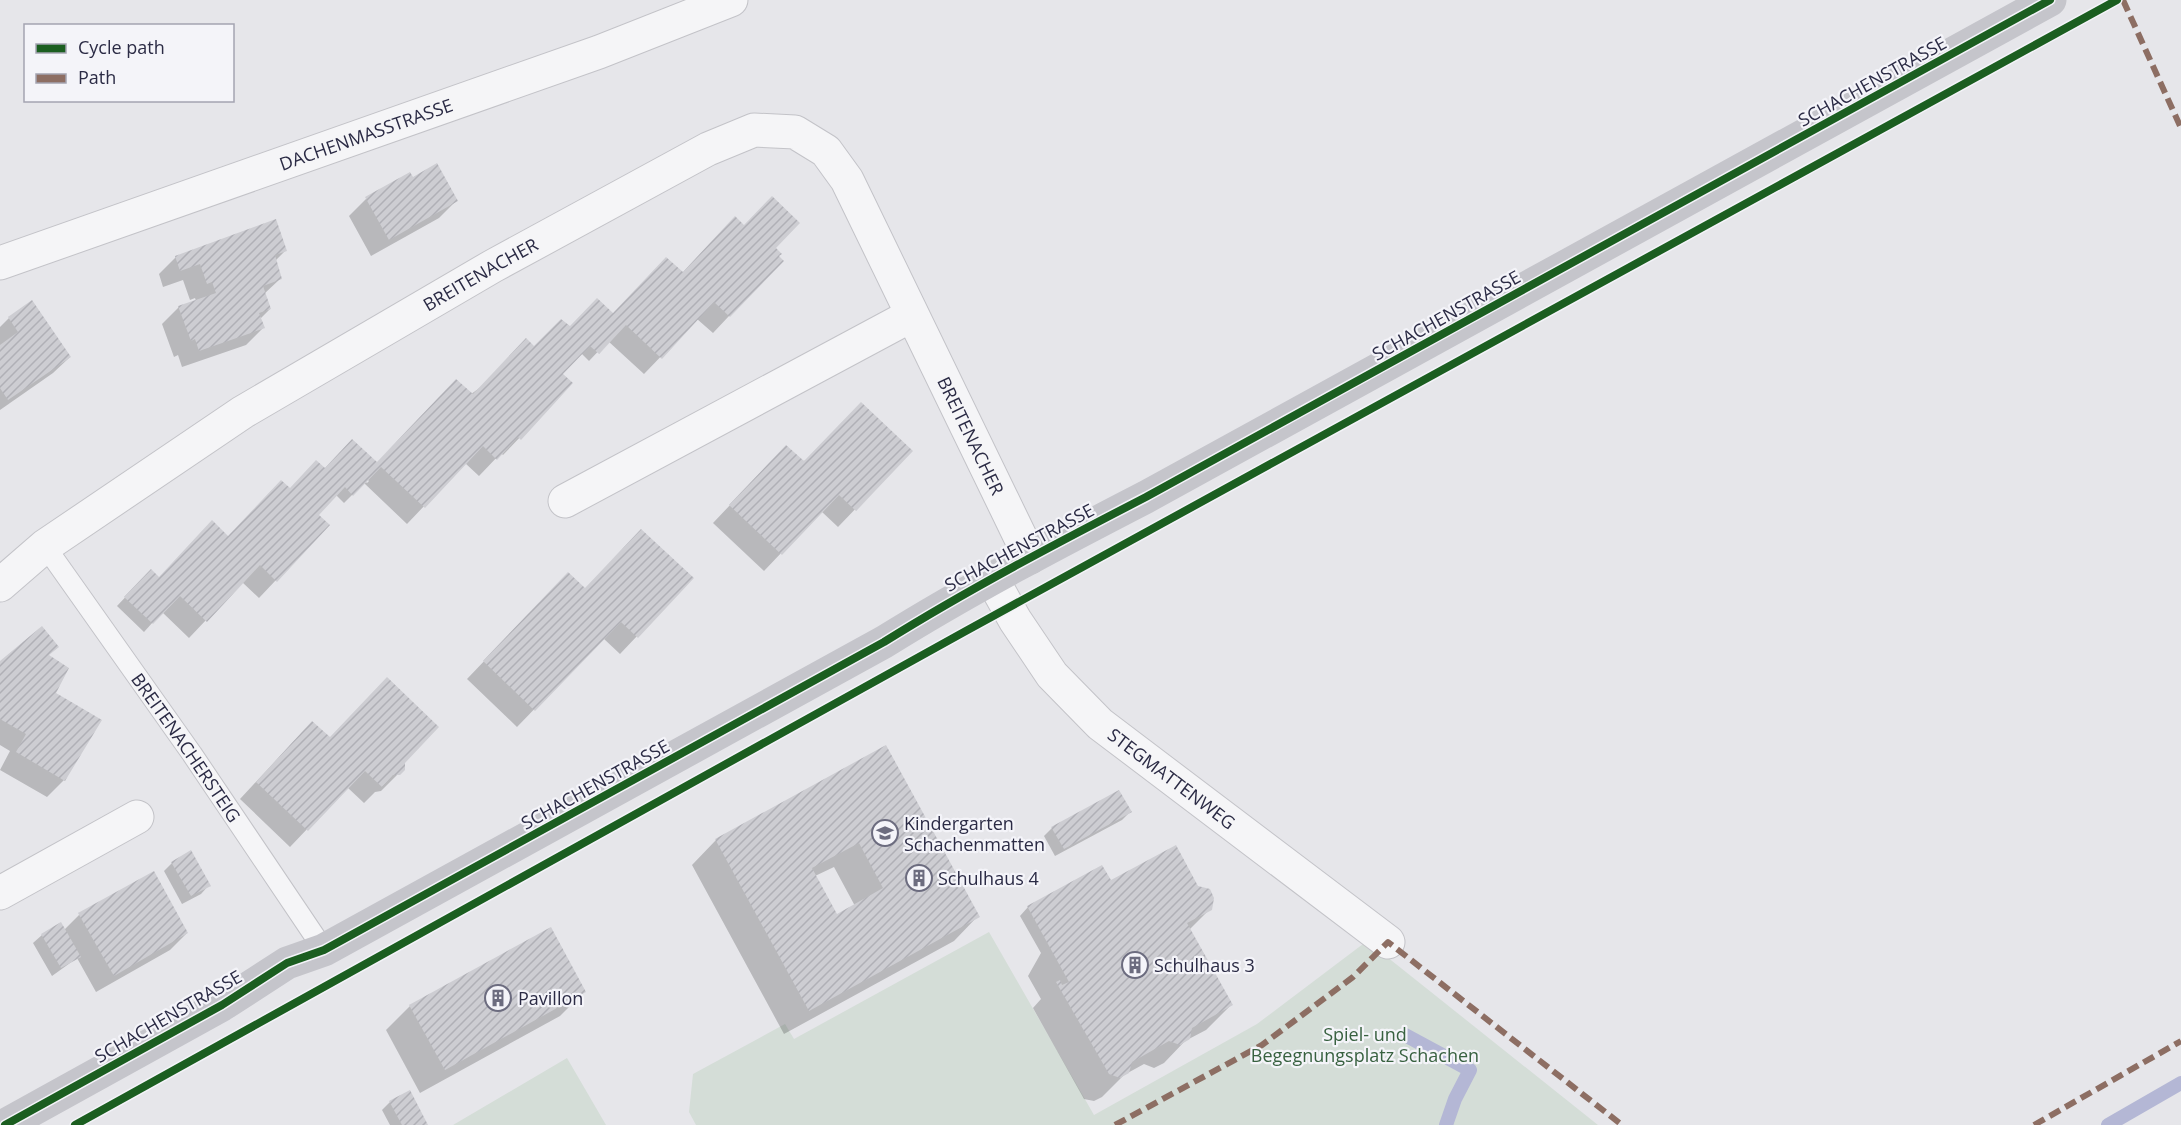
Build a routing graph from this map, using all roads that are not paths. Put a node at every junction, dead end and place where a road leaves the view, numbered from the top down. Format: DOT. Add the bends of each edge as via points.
graph roads {
  1 [pos="731,0"];
  2 [pos="2050,0"];
  3 [pos="0,263"];
  4 [pos="912,315"];
  5 [pos="565,501"];
  6 [pos="45,546"];
  7 [pos="1030,557"];
  8 [pos="992,579"];
  9 [pos="0,585"];
  10 [pos="137,817"];
  11 [pos="0,893"];
  12 [pos="1388,942"];
  13 [pos="324,950"];
  14 [pos="5,1125"];
  1 -- 3 [label="street, DACHENMASSTRASSE" via="599,52"];
  2 -- 7 [label="street, SCHACHENSTRASSE"];
  4 -- 5 [label="street"];
  4 -- 6 [label="street, BREITENACHER" via="847,180 826,151 795,132 753,130 708,149 503,260 243,412"];
  4 -- 7 [label="street, BREITENACHER"];
  6 -- 9 [label="street, BREITENACHER"];
  6 -- 13 [label="lane, BREITENACHERSTEIG"];
  7 -- 8 [label="street, SCHACHENSTRASSE"];
  8 -- 12 [label="street, STEGMATTENWEG" via="1052,675 1100,724"];
  8 -- 13 [label="street, SCHACHENSTRASSE"];
  10 -- 11 [label="street"];
  13 -- 14 [label="street, SCHACHENSTRASSE" via="287,963 222,1005"];
}
